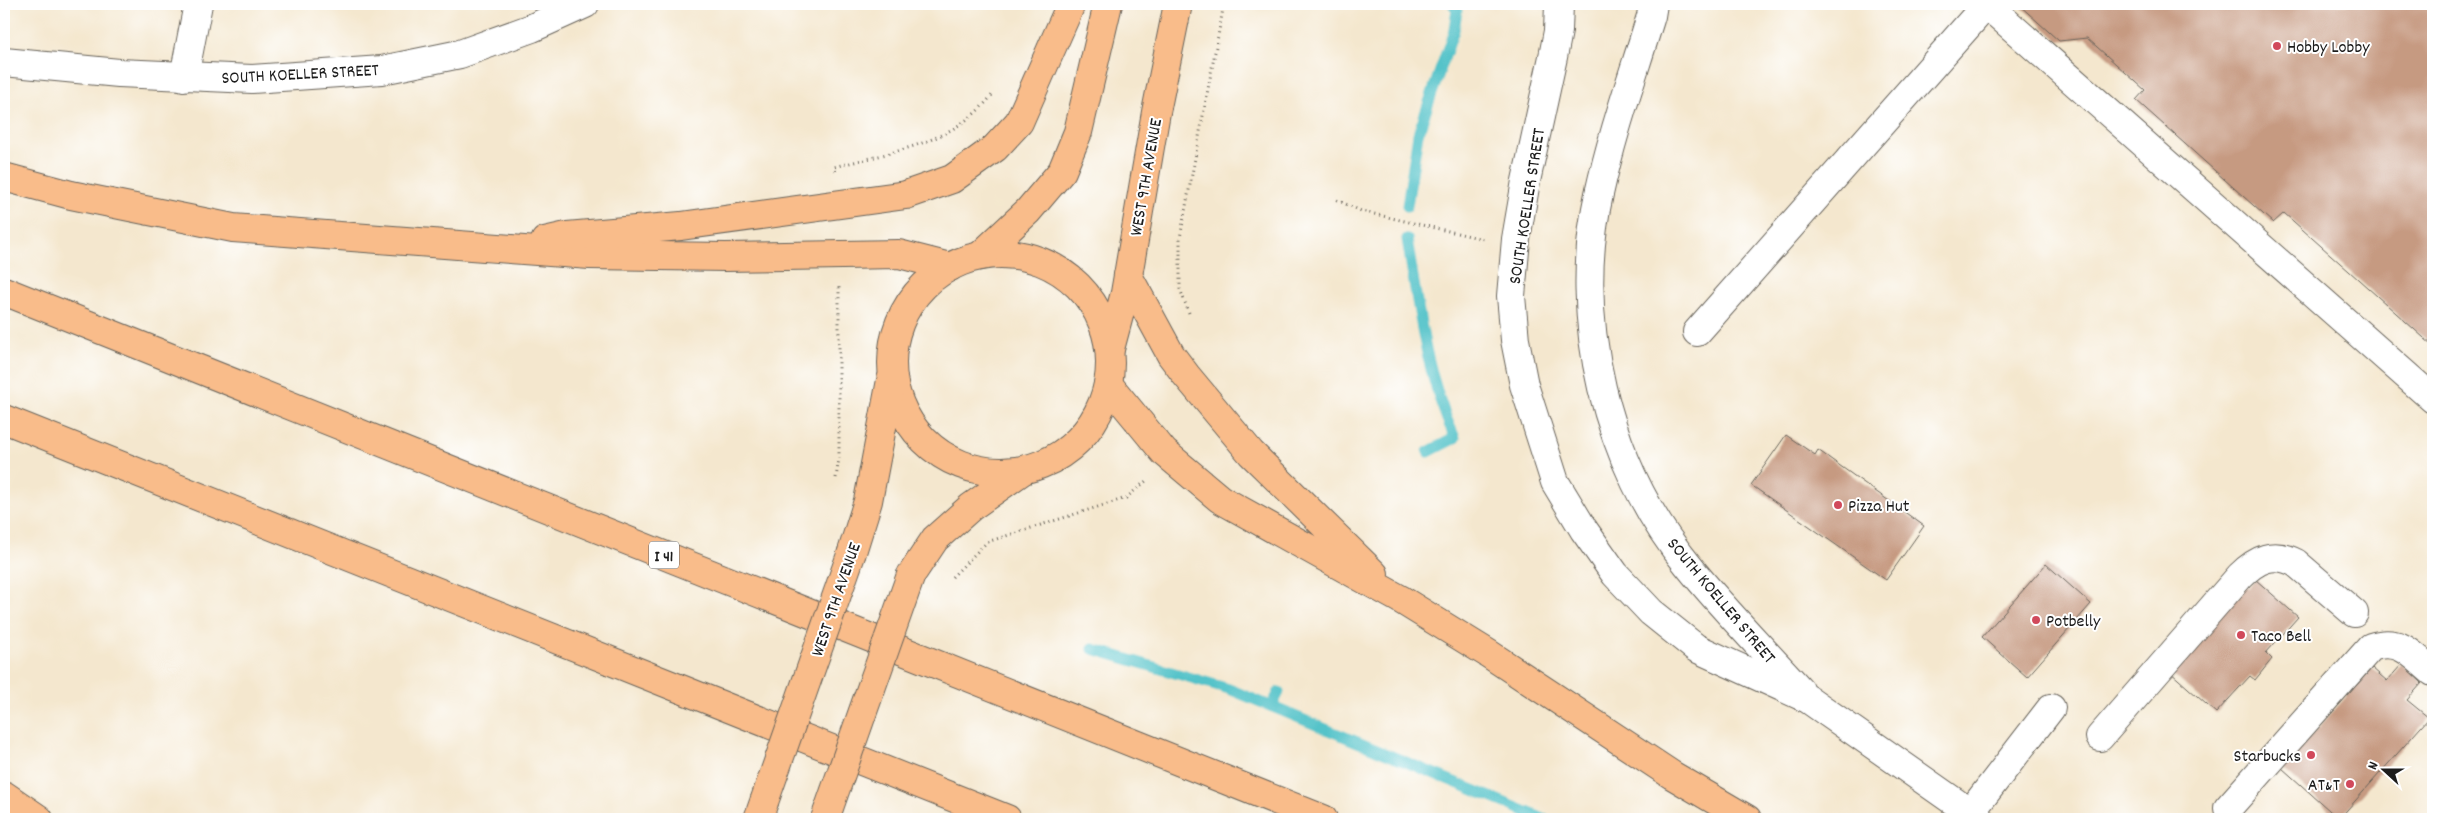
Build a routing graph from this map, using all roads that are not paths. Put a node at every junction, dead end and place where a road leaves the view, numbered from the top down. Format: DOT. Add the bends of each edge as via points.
graph roads {
  1 [pos="198,4"];
  2 [pos="586,4"];
  3 [pos="1072,4"];
  4 [pos="1108,4"];
  5 [pos="1178,4"];
  6 [pos="1558,4"];
  7 [pos="1653,4"];
  8 [pos="1986,4"];
  9 [pos="4,62"];
  10 [pos="184,77"];
  11 [pos="4,177"];
  12 [pos="507,248"];
  13 [pos="980,256"];
  14 [pos="950,266"];
  15 [pos="1128,276"];
  16 [pos="4,291"];
  17 [pos="1697,332"];
  18 [pos="1110,349"];
  19 [pos="892,374"];
  20 [pos="1108,384"];
  21 [pos="2433,398"];
  22 [pos="4,419"];
  23 [pos="1022,471"];
  24 [pos="1400,599"];
  25 [pos="2354,613"];
  26 [pos="2433,672"];
  27 [pos="1808,699"];
  28 [pos="2050,708"];
  29 [pos="2100,737"];
  30 [pos="4,795"];
  31 [pos="2228,808"];
  32 [pos="761,811"];
  33 [pos="1974,816"];
  34 [pos="39,819"];
  35 [pos="825,819"];
  36 [pos="1007,819"];
  37 [pos="1323,819"];
  38 [pos="1747,819"];
  1 -- 10 [label="street"];
  2 -- 10 [label="street, SOUTH KOELLER STREET" via="460,54 382,70 252,79"];
  3 -- 12 [label="main road" via="1019,122 996,148 952,179 897,197 681,226 567,236"];
  4 -- 13 [label="main road" via="1078,132 1062,171 1028,211"];
  5 -- 15 [label="main road, WEST 9TH AVENUE"];
  6 -- 27 [label="street, SOUTH KOELLER STREET" via="1556,40 1516,239 1511,296 1524,385 1555,482 1615,574 1651,612 1696,648"];
  7 -- 27 [label="street, SOUTH KOELLER STREET" via="1599,195 1591,261 1591,316 1598,369 1614,430 1636,487 1665,534 1686,564"];
  8 -- 17 [label="street"];
  8 -- 21 [label="street"];
  9 -- 10 [label="street, SOUTH KOELLER STREET"];
  11 -- 12 [label="main road" via="71,195 233,228"];
  12 -- 14 [label="main road" via="590,255 899,254"];
  13 -- 14 [label="main road"];
  13 -- 18 [label="main road" via="1016,254 1050,265 1079,285 1100,315"];
  14 -- 19 [label="main road" via="924,286 905,311 894,342"];
  15 -- 18 [label="main road, WEST 9TH AVENUE"];
  15 -- 24 [label="main road" via="1171,355 1252,453"];
  16 -- 37 [label="main road, I 41"];
  18 -- 20 [label="main road"];
  19 -- 23 [label="main road" via="899,403 914,430 935,451 962,466 991,473"];
  19 -- 32 [label="main road, WEST 9TH AVENUE, bridge" via="868,501"];
  20 -- 23 [label="main road" via="1098,415 1079,441 1052,460"];
  20 -- 24 [label="main road" via="1164,452 1220,499"];
  22 -- 36 [label="main road"];
  23 -- 35 [label="main road, bridge" via="971,507 935,539 911,575"];
  24 -- 38 [label="main road" via="1672,775"];
  25 -- 29 [label="street" via="2296,562 2273,556 2258,560 2240,576"];
  26 -- 31 [label="street" via="2401,645 2381,643 2371,647"];
  27 -- 33 [label="street, SOUTH KOELLER STREET"];
  28 -- 33 [label="street"];
  30 -- 34 [label="main road"];
}
